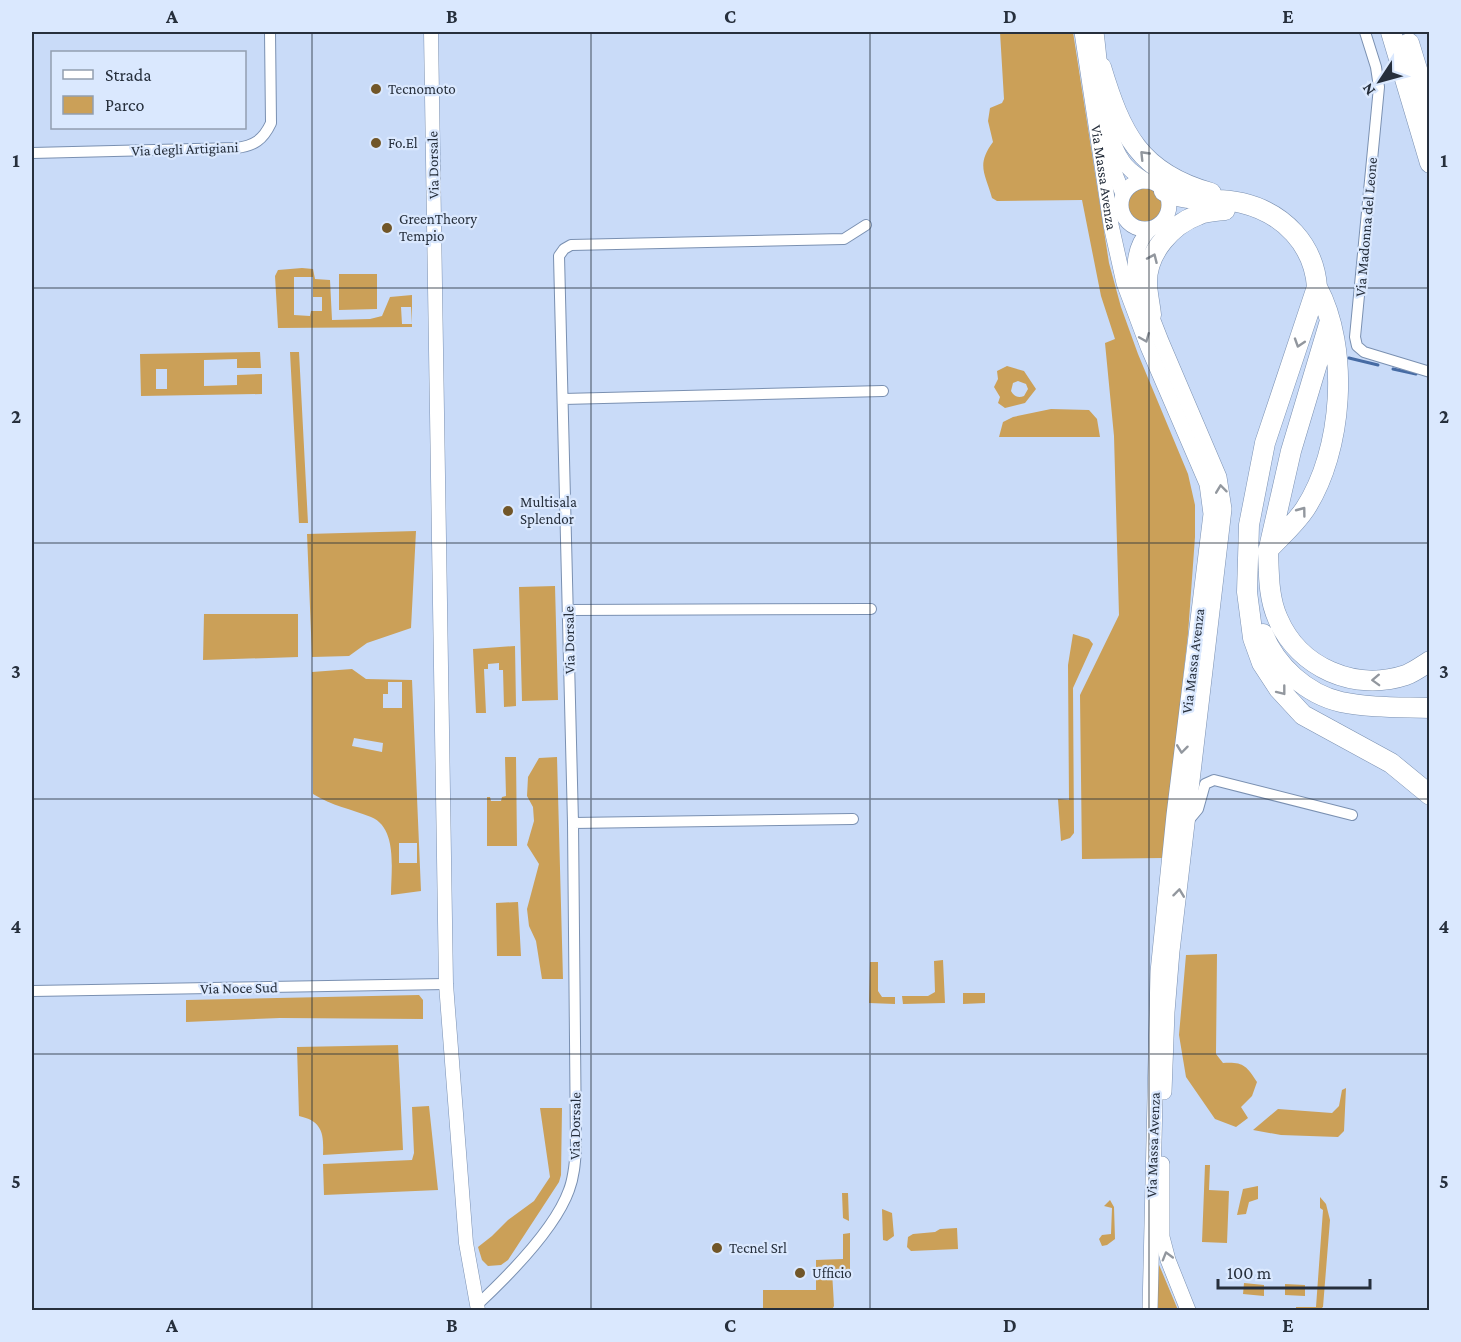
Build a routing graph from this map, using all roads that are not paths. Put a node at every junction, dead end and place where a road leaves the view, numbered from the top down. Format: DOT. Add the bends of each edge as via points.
graph roads {
  1 [pos="270,32"];
  2 [pos="431,32"];
  3 [pos="1082,32"];
  4 [pos="1096,32"];
  5 [pos="1365,32"];
  6 [pos="1391,32"];
  7 [pos="1406,32"];
  8 [pos="1101,67"];
  9 [pos="1095,111"];
  10 [pos="1430,112"];
  11 [pos="32,153"];
  12 [pos="1430,164"];
  13 [pos="1146,181"];
  14 [pos="1164,191"];
  15 [pos="1123,194"];
  16 [pos="1258,209"];
  17 [pos="1128,224"];
  18 [pos="866,225"];
  19 [pos="1157,225"];
  20 [pos="1124,283"];
  21 [pos="1317,287"];
  22 [pos="1151,315"];
  23 [pos="1330,322"];
  24 [pos="1430,372"];
  25 [pos="883,391"];
  26 [pos="563,399"];
  27 [pos="1268,550"];
  28 [pos="1248,598"];
  29 [pos="871,609"];
  30 [pos="568,610"];
  31 [pos="1259,626"];
  32 [pos="1430,661"];
  33 [pos="1430,708"];
  34 [pos="1430,795"];
  35 [pos="1352,814"];
  36 [pos="1181,818"];
  37 [pos="853,819"];
  38 [pos="573,823"];
  39 [pos="446,984"];
  40 [pos="32,992"];
  41 [pos="477,1308"];
  42 [pos="1150,1311"];
  43 [pos="1188,1311"];
  1 -- 11 [label="street, Via degli Artigiani" via="271,123 258,142 236,148"];
  2 -- 39 [label="street, Via Dorsale"];
  3 -- 9 [label="main road, Via Massa Avenza"];
  4 -- 8 [label="main road, Via Massa Avenza"];
  5 -- 24 [label="street, Via Madonna del Leone" via="1379,87 1355,337 1364,352"];
  6 -- 12 [label="highway"];
  7 -- 10 [label="highway"];
  8 -- 13 [label="main road, Via Massa Avenza" via="1113,143 1133,173"];
  16 -- 8 [label="highway, one-way" via="1241,197 1191,188 1156,167 1123,129"];
  9 -- 15 [label="main road" via="1107,156"];
  9 -- 20 [label="main road, Via Massa Avenza" via="1101,166"];
  13 -- 14 [label="main road"];
  13 -- 15 [label="main road" via="1130,186"];
  14 -- 16 [label="highway" via="1188,199 1242,203"];
  14 -- 19 [label="main road" via="1169,206"];
  15 -- 17 [label="main road" via="1121,212"];
  16 -- 19 [label="highway" via="1195,208 1174,213"];
  16 -- 21 [label="highway" via="1282,222 1301,241 1316,270"];
  22 -- 16 [label="highway, one-way" via="1146,280 1149,267 1170,233 1198,214"];
  17 -- 19 [label="main road" via="1142,230"];
  17 -- 20 [label="main road"];
  18 -- 26 [label="street, Via Dorsale" via="844,238 571,244 559,256"];
  19 -- 22 [label="main road, Via Massa Avenza" via="1138,247 1134,266"];
  20 -- 36 [label="main road, Via Massa Avenza, one-way" via="1207,484 1210,506"];
  21 -- 23 [label="highway"];
  21 -- 28 [label="highway, one-way" via="1265,443 1249,525"];
  36 -- 22 [label="main road, Via Massa Avenza, one-way" via="1224,509 1220,477"];
  23 -- 27 [label="highway" via="1291,451"];
  27 -- 23 [label="highway, one-way" via="1304,510 1319,484 1337,422 1340,392"];
  25 -- 26 [label="street"];
  26 -- 30 [label="street, Via Dorsale"];
  27 -- 31 [label="highway" via="1256,593"];
  32 -- 27 [label="highway, one-way" via="1407,675 1381,681 1351,680 1317,666 1291,641 1278,618 1269,586"];
  28 -- 31 [label="highway"];
  28 -- 34 [label="highway, one-way" via="1253,638 1262,663 1303,716 1390,763"];
  29 -- 30 [label="street"];
  30 -- 38 [label="street, Via Dorsale"];
  31 -- 33 [label="highway" via="1270,650 1288,673 1316,692 1340,701"];
  35 -- 36 [label="street" via="1214,780 1205,784 1198,809"];
  36 -- 42 [label="main road, Via Massa Avenza" via="1158,972"];
  43 -- 36 [label="main road, Via Massa Avenza, one-way" via="1162,1238 1167,1012"];
  37 -- 38 [label="street"];
  38 -- 41 [label="street, Via Dorsale" via="573,1180 546,1229 510,1275"];
  39 -- 40 [label="street, Via Noce Sud"];
  39 -- 41 [label="street, Via Dorsale" via="466,1243"];
}
